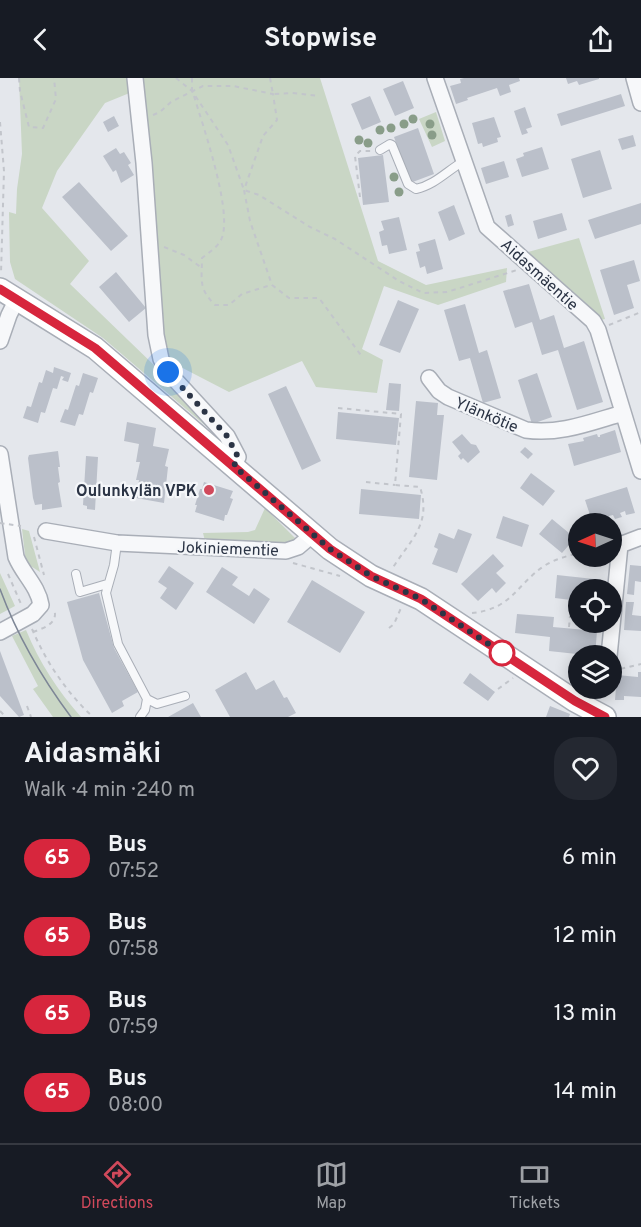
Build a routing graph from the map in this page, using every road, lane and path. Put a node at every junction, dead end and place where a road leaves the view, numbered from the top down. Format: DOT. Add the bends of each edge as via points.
graph roads {
  1 [pos="19,78"];
  2 [pos="54,78"];
  3 [pos="135,78"];
  4 [pos="176,78"];
  5 [pos="192,78"];
  6 [pos="270,78"];
  7 [pos="435,78"];
  8 [pos="634,78"];
  9 [pos="192,92"];
  10 [pos="273,94"];
  11 [pos="319,96"];
  12 [pos="641,103"];
  13 [pos="139,120"];
  14 [pos="0,122"];
  15 [pos="380,150"];
  16 [pos="366,151"];
  17 [pos="464,161"];
  18 [pos="244,190"];
  19 [pos="360,197"];
  20 [pos="150,243"];
  21 [pos="530,265"];
  22 [pos="202,268"];
  23 [pos="272,285"];
  24 [pos="6,289"];
  25 [pos="641,312"];
  26 [pos="598,330"];
  27 [pos="0,341"];
  28 [pos="363,358"];
  29 [pos="429,378"];
  30 [pos="338,408"];
  31 [pos="623,413"];
  32 [pos="0,454"];
  33 [pos="234,466"];
  34 [pos="641,471"];
  35 [pos="366,482"];
  36 [pos="395,485"];
  37 [pos="0,523"];
  38 [pos="21,526"];
  39 [pos="39,530"];
  40 [pos="312,535"];
  41 [pos="641,537"];
  42 [pos="117,543"];
  43 [pos="568,556"];
  44 [pos="288,562"];
  45 [pos="7,570"];
  46 [pos="76,574"];
  47 [pos="389,574"];
  48 [pos="345,577"];
  49 [pos="46,581"];
  50 [pos="107,584"];
  51 [pos="404,603"];
  52 [pos="54,607"];
  53 [pos="468,613"];
  54 [pos="28,618"];
  55 [pos="389,628"];
  56 [pos="0,632"];
  57 [pos="33,632"];
  58 [pos="610,645"];
  59 [pos="641,664"];
  60 [pos="622,669"];
  61 [pos="185,696"];
  62 [pos="147,699"];
  63 [pos="27,706"];
  64 [pos="0,711"];
  65 [pos="596,715"];
  66 [pos="6,717"];
  67 [pos="31,717"];
  68 [pos="93,717"];
  69 [pos="140,717"];
  1 -- 2 [label="path" via="29,127 42,128 56,99"];
  3 -- 13 [label="street"];
  4 -- 9 [label="path"];
  5 -- 9 [label="path"];
  6 -- 10 [label="path"];
  7 -- 17 [label="street, Aidasmäentie"];
  8 -- 12 [label="street"];
  9 -- 10 [label="path" via="203,86 233,86"];
  9 -- 13 [label="path"];
  9 -- 18 [label="path" via="228,145"];
  9 -- 22 [label="path" via="209,143 224,216 223,234 217,247 202,258"];
  10 -- 11 [label="path"];
  10 -- 18 [label="path" via="277,120 263,136"];
  13 -- 20 [label="street"];
  14 -- 24 [label="path"];
  15 -- 17 [label="lane" via="392,145 408,184 416,189 429,185"];
  16 -- 19 [label="path" via="355,156"];
  17 -- 21 [label="street, Aidasmäentie" via="488,227"];
  18 -- 21 [label="path" via="259,195 423,293 447,292"];
  18 -- 23 [label="path" via="250,221"];
  20 -- 22 [label="path" via="184,255"];
  20 -- 33 [label="street" via="160,359 227,436 238,457"];
  21 -- 26 [label="street, Aidasmäentie" via="593,321"];
  22 -- 23 [label="path" via="201,284 215,305 229,305 242,294"];
  23 -- 28 [label="path" via="290,298 319,298"];
  24 -- 27 [label="street"];
  24 -- 33 [label="street" via="95,348"];
  25 -- 26 [label="path"];
  26 -- 31 [label="street, Aidasmäentie"];
  29 -- 31 [label="street, Ylänkötie" via="448,397 526,430 552,432"];
  30 -- 36 [label="path" via="401,414"];
  31 -- 34 [label="street, Aidasmäentie"];
  32 -- 54 [label="street" via="16,557 36,586 42,605"];
  33 -- 40 [label="street"];
  35 -- 36 [label="path"];
  36 -- 47 [label="path" via="420,487 423,518 415,538"];
  37 -- 38 [label="path, bridge"];
  39 -- 42 [label="street, Jokiniementie"];
  39 -- 49 [label="path"];
  40 -- 42 [label="street, Jokiniementie" via="286,551"];
  40 -- 65 [label="street" via="371,576 421,599"];
  41 -- 58 [label="street" via="620,545"];
  42 -- 50 [label="lane"];
  43 -- 53 [label="path" via="543,567 500,605 486,612"];
  44 -- 48 [label="path"];
  45 -- 54 [label="path"];
  46 -- 50 [label="lane" via="80,592"];
  50 -- 62 [label="lane" via="107,602 118,644"];
  51 -- 55 [label="path"];
  52 -- 57 [label="path" via="55,619"];
  54 -- 56 [label="street"];
  54 -- 57 [label="path"];
  57 -- 68 [label="path" via="70,692"];
  59 -- 60 [label="path"];
  61 -- 62 [label="lane" via="157,704"];
  62 -- 69 [label="lane"];
  63 -- 67 [label="path"];
  64 -- 66 [label="path"];
}
